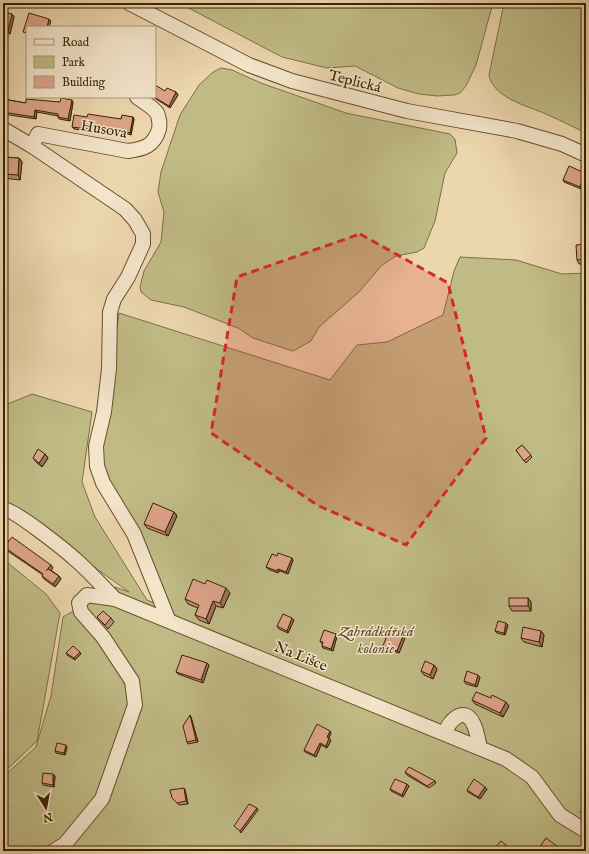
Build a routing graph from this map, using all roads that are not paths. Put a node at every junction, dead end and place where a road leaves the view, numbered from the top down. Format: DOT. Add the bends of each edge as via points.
graph roads {
  1 [pos="129,3"];
  2 [pos="138,98"];
  3 [pos="3,129"];
  4 [pos="32,146"];
  5 [pos="586,154"];
  6 [pos="3,510"];
  7 [pos="115,599"];
  8 [pos="168,619"];
  9 [pos="445,733"];
  10 [pos="480,748"];
  11 [pos="586,831"];
  12 [pos="54,851"];
  1 -- 5 [label="street, Teplická" via="249,65 292,81 407,111 517,131"];
  2 -- 4 [label="street, Husova" via="156,113 160,125 151,144 142,149 128,151 38,134"];
  3 -- 4 [label="street"];
  4 -- 8 [label="street" via="125,209 143,234 143,244 128,277 114,298 110,312 109,369 104,412 96,446 97,466 103,483 134,534"];
  6 -- 7 [label="street, Na Lišce" via="8,509 75,559"];
  7 -- 8 [label="street, Na Lišce"];
  7 -- 12 [label="street" via="87,595 79,603 81,612 104,637 132,681 135,705 102,799 65,844"];
  8 -- 9 [label="street, Na Lišce"];
  9 -- 10 [label="street, Na Lišce"];
  9 -- 10 [label="street" via="451,720 457,716 468,717 473,723"];
  10 -- 11 [label="street, Na Lišce" via="506,759 532,776 560,816"];
}
